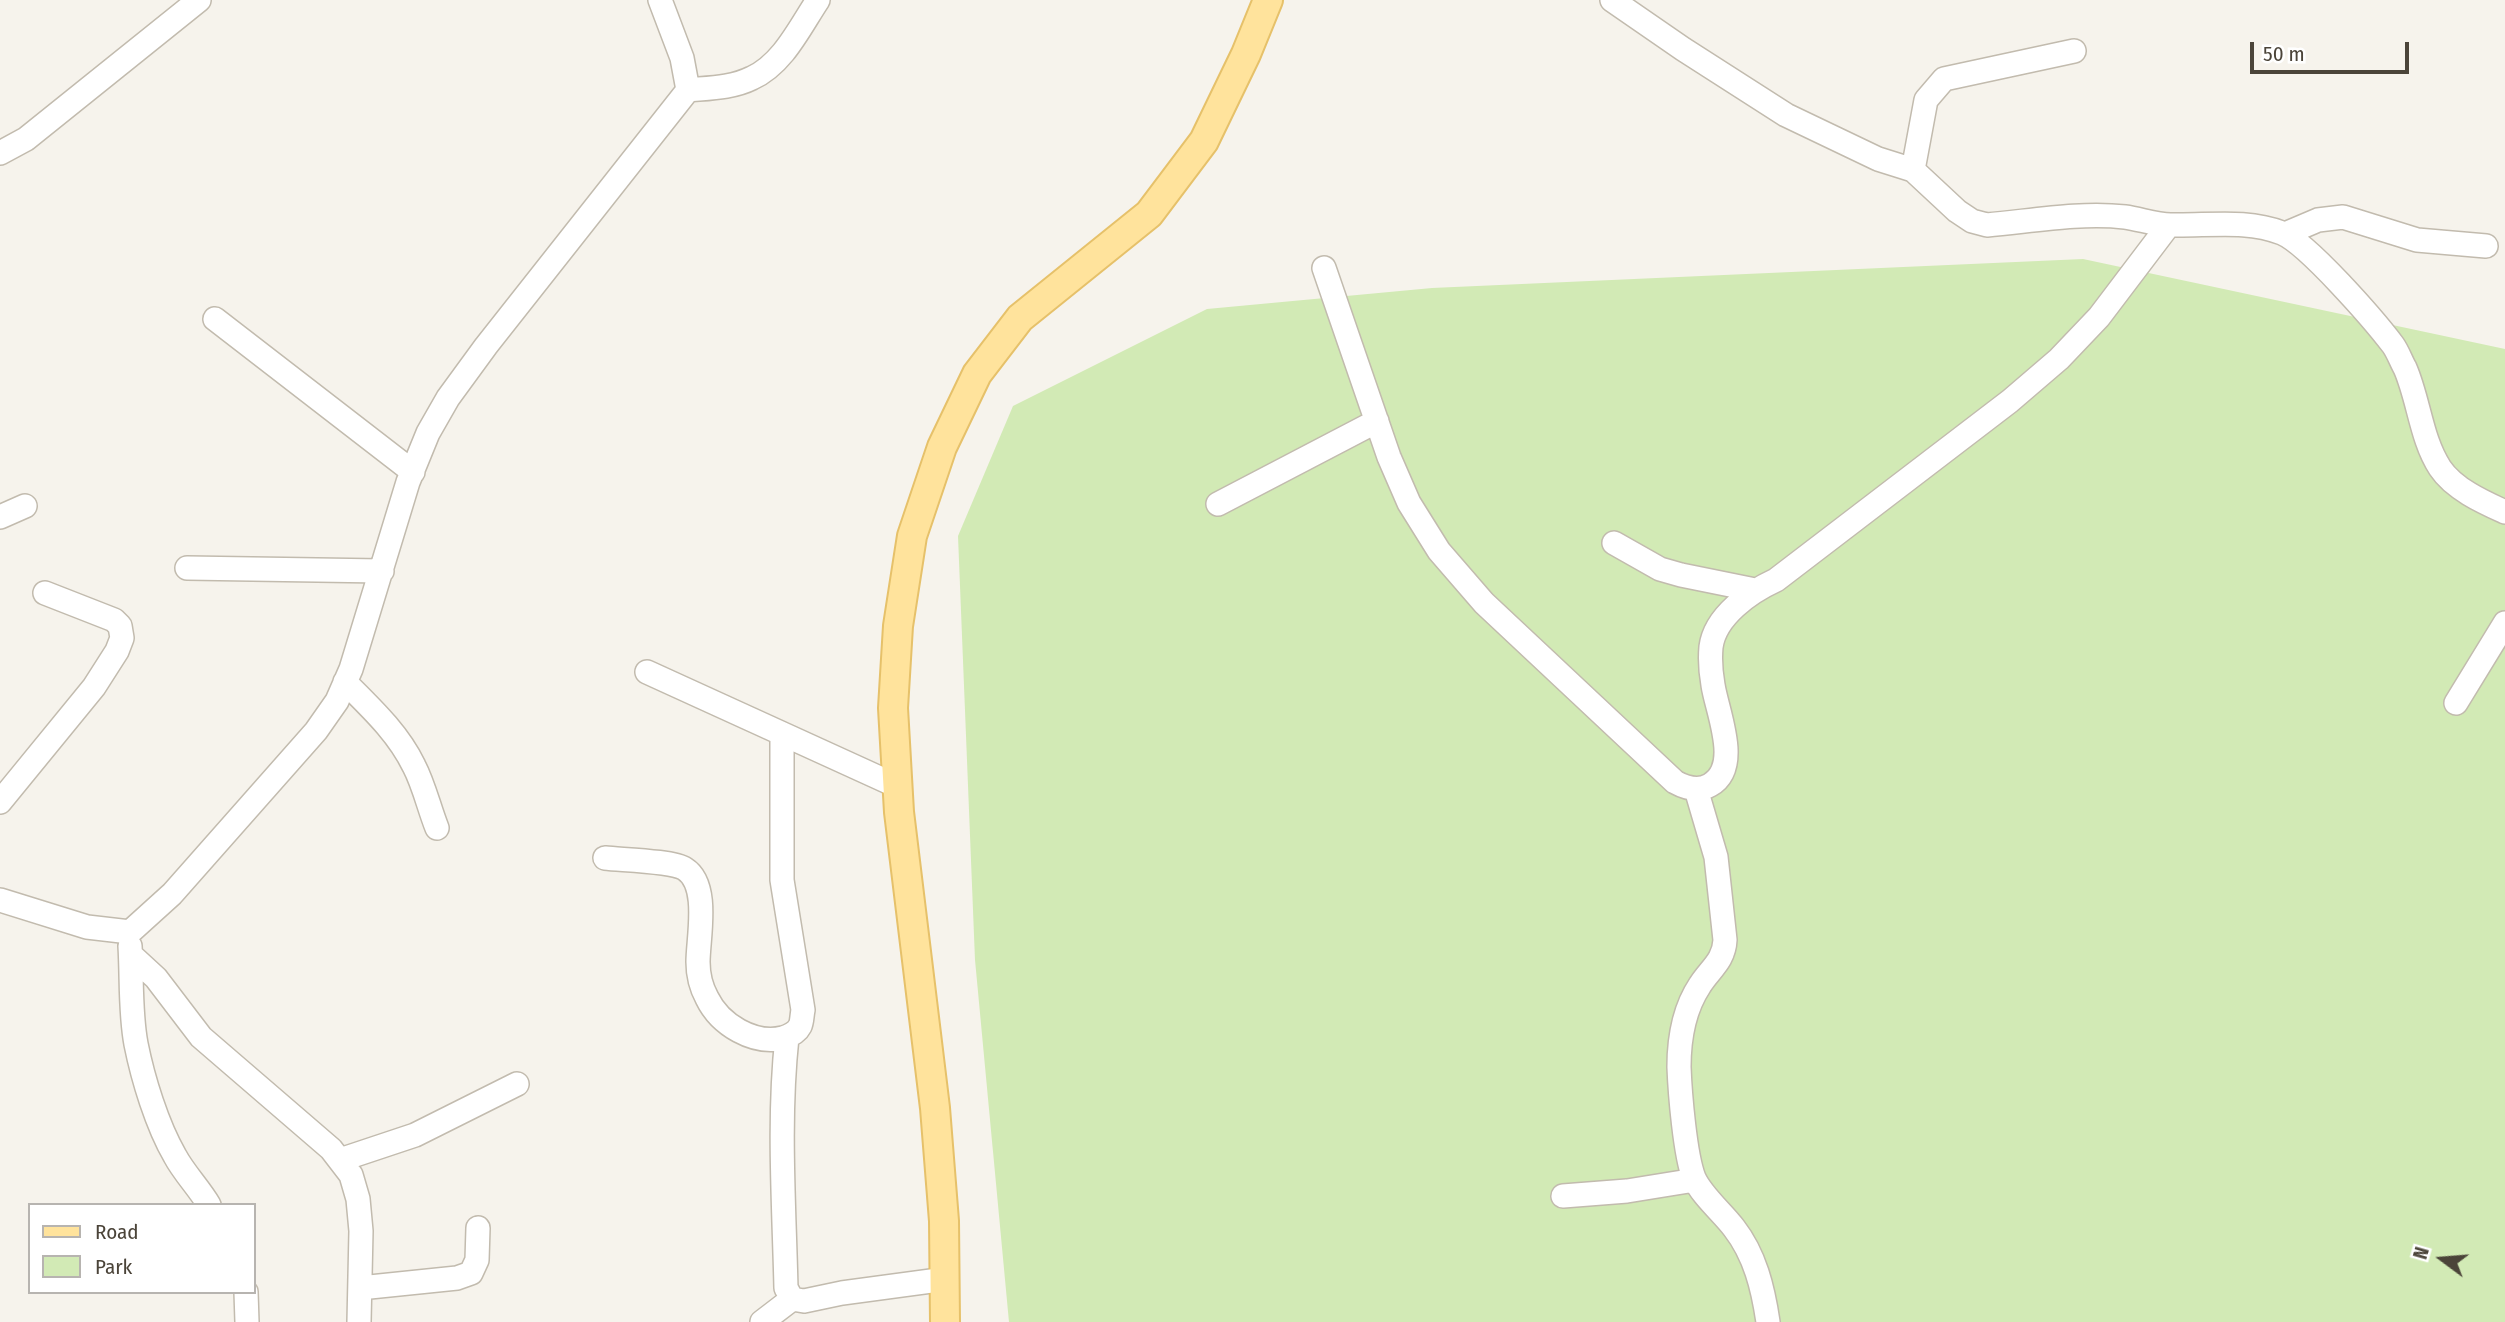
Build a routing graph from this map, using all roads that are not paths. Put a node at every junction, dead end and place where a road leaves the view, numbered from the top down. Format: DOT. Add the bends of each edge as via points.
graph roads {
  1 [pos="199,0"];
  2 [pos="660,0"];
  3 [pos="818,0"];
  4 [pos="1268,0"];
  5 [pos="1612,0"];
  6 [pos="2074,51"];
  7 [pos="688,90"];
  8 [pos="0,153"];
  9 [pos="1913,170"];
  10 [pos="2168,226"];
  11 [pos="2285,234"];
  12 [pos="2486,246"];
  13 [pos="1324,268"];
  14 [pos="215,319"];
  15 [pos="1377,421"];
  16 [pos="412,472"];
  17 [pos="1218,504"];
  18 [pos="25,506"];
  19 [pos="2505,512"];
  20 [pos="0,517"];
  21 [pos="1614,543"];
  22 [pos="187,568"];
  23 [pos="382,570"];
  24 [pos="1755,590"];
  25 [pos="45,593"];
  26 [pos="2505,623"];
  27 [pos="647,672"];
  28 [pos="345,682"];
  29 [pos="2456,703"];
  30 [pos="782,734"];
  31 [pos="897,786"];
  32 [pos="1696,789"];
  33 [pos="0,802"];
  34 [pos="437,828"];
  35 [pos="605,858"];
  36 [pos="0,900"];
  37 [pos="130,944"];
  38 [pos="788,1037"];
  39 [pos="517,1084"];
  40 [pos="340,1160"];
  41 [pos="1695,1180"];
  42 [pos="1563,1196"];
  43 [pos="208,1203"];
  44 [pos="478,1228"];
  45 [pos="946,1279"];
  46 [pos="360,1288"];
  47 [pos="246,1294"];
  48 [pos="792,1299"];
  49 [pos="247,1322"];
  50 [pos="359,1322"];
  51 [pos="762,1322"];
  52 [pos="945,1322"];
  53 [pos="1768,1322"];
  1 -- 8 [label="street" via="26,139"];
  2 -- 7 [label="street" via="682,58"];
  3 -- 7 [label="street" via="781,56 753,78"];
  4 -- 31 [label="main road" via="1204,141 1149,215 1020,318 977,374 942,447 912,536 898,626 893,708"];
  5 -- 9 [label="street" via="1786,115 1878,159"];
  6 -- 9 [label="street" via="1944,79 1926,100"];
  7 -- 16 [label="street" via="448,398"];
  9 -- 10 [label="street" via="1957,211 1987,225 2085,216 2124,217"];
  10 -- 11 [label="street" via="2232,224"];
  10 -- 24 [label="street" via="2099,317 2059,359 1776,580"];
  11 -- 12 [label="street" via="2318,220 2343,217 2417,240"];
  11 -- 19 [label="street" via="2322,267 2394,347 2440,468 2455,484"];
  13 -- 15 [label="street"];
  14 -- 16 [label="street"];
  15 -- 17 [label="street"];
  15 -- 32 [label="street" via="1409,503 1439,551 1484,603 1675,782"];
  16 -- 23 [label="street"];
  18 -- 20 [label="street"];
  21 -- 24 [label="street" via="1660,569"];
  22 -- 23 [label="street"];
  23 -- 28 [label="street"];
  24 -- 32 [label="street" via="1720,622 1711,646 1712,683 1726,760 1718,779"];
  25 -- 33 [label="street" via="114,620 122,638 94,687"];
  26 -- 29 [label="street"];
  27 -- 30 [label="street"];
  28 -- 34 [label="street" via="384,720 403,747"];
  28 -- 37 [label="street" via="316,731"];
  30 -- 31 [label="street"];
  30 -- 38 [label="street" via="782,880 803,1010 800,1026"];
  31 -- 45 [label="main road" via="935,1108"];
  32 -- 41 [label="street" via="1716,857 1726,940 1725,952 1686,1013 1680,1042 1687,1146"];
  35 -- 38 [label="street" via="685,869 694,879 701,901 698,961 700,983 709,1002 733,1027 752,1037 771,1041"];
  36 -- 37 [label="street"];
  37 -- 40 [label="street" via="201,1037"];
  37 -- 43 [label="street" via="135,1042 166,1140"];
  38 -- 48 [label="street" via="782,1128 786,1288"];
  39 -- 40 [label="street" via="415,1135"];
  40 -- 46 [label="street" via="351,1175 358,1199"];
  41 -- 42 [label="street"];
  41 -- 53 [label="street" via="1746,1246 1762,1285"];
  44 -- 46 [label="street" via="477,1260 471,1273"];
  45 -- 48 [label="street" via="804,1301"];
  45 -- 52 [label="main road"];
  46 -- 50 [label="street"];
  47 -- 49 [label="street"];
  48 -- 51 [label="street"];
}
